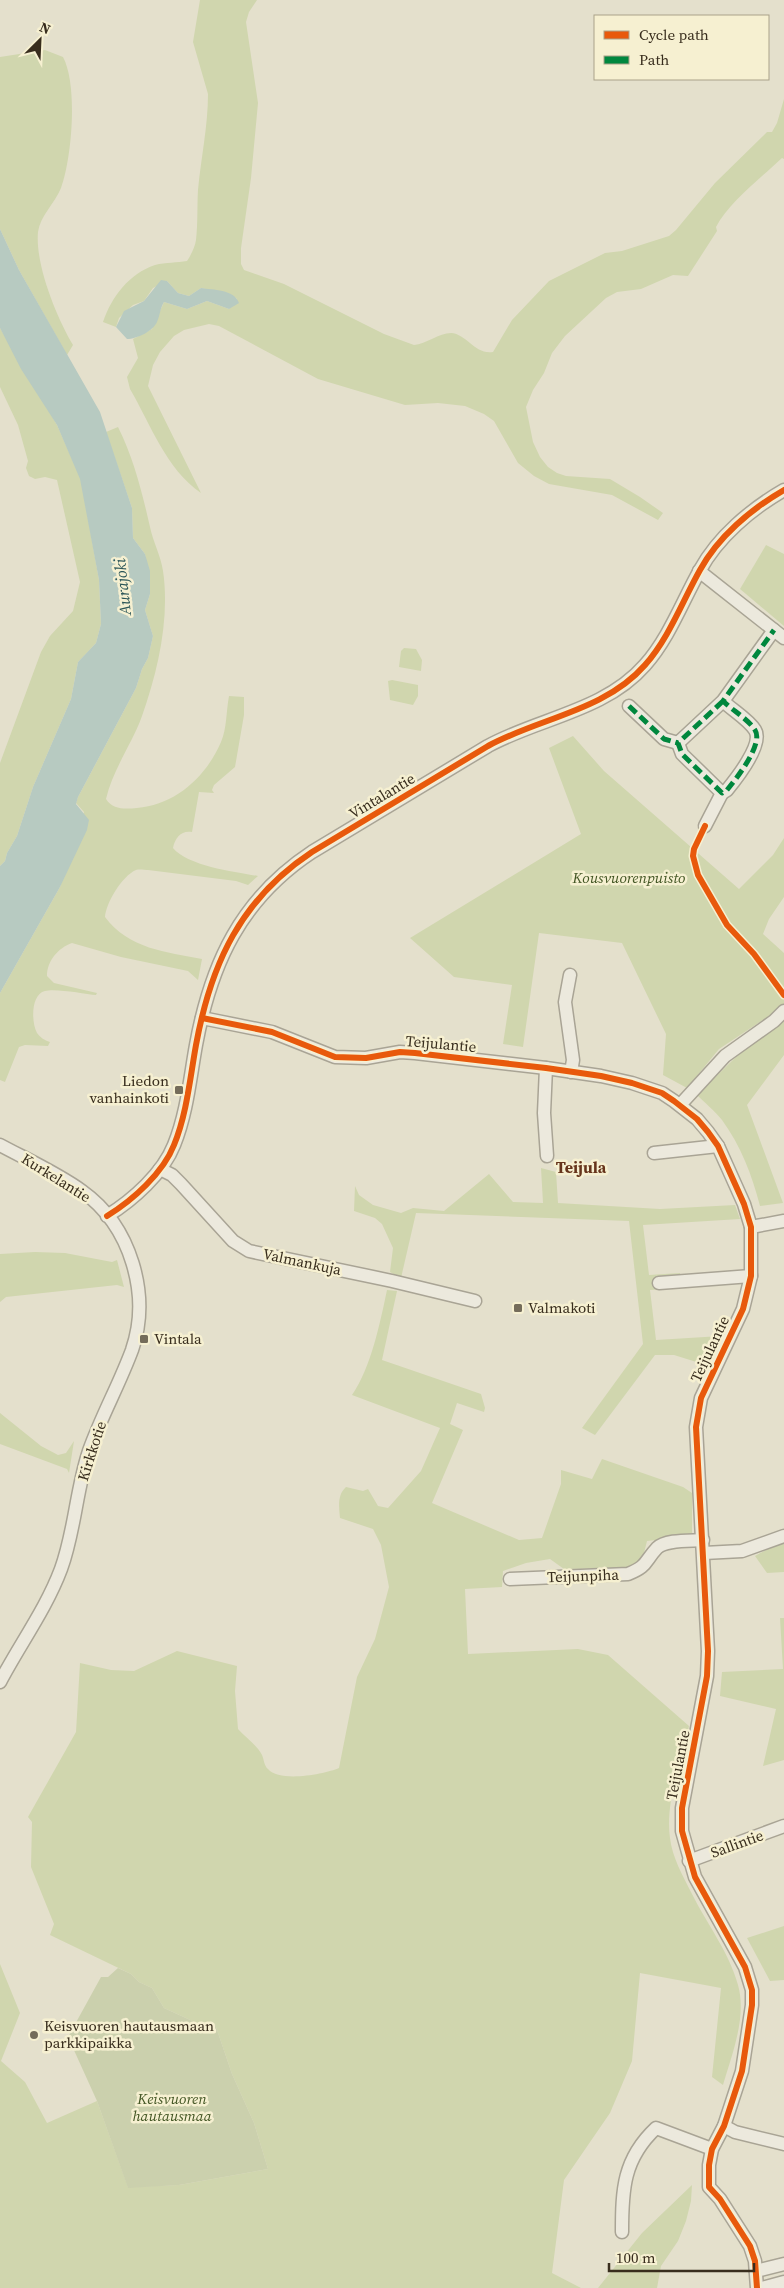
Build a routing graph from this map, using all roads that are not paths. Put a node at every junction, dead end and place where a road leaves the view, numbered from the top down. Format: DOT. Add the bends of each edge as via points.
graph roads {
  1 [pos="784,490"];
  2 [pos="699,571"];
  3 [pos="779,634"];
  4 [pos="723,701"];
  5 [pos="629,706"];
  6 [pos="678,743"];
  7 [pos="722,793"];
  8 [pos="705,826"];
  9 [pos="570,975"];
  10 [pos="784,1011"];
  11 [pos="202,1018"];
  12 [pos="546,1068"];
  13 [pos="571,1072"];
  14 [pos="684,1100"];
  15 [pos="0,1145"];
  16 [pos="718,1146"];
  17 [pos="654,1153"];
  18 [pos="547,1156"];
  19 [pos="160,1169"];
  20 [pos="108,1216"];
  21 [pos="784,1221"];
  22 [pos="751,1227"];
  23 [pos="751,1276"];
  24 [pos="659,1283"];
  25 [pos="474,1301"];
  26 [pos="784,1536"];
  27 [pos="704,1546"];
  28 [pos="510,1579"];
  29 [pos="0,1682"];
  30 [pos="784,1826"];
  31 [pos="689,1861"];
  32 [pos="724,2126"];
  33 [pos="784,2144"];
  34 [pos="712,2150"];
  35 [pos="622,2232"];
  36 [pos="784,2264"];
  37 [pos="756,2271"];
  38 [pos="784,2282"];
  39 [pos="757,2288"];
  40 [pos="762,2288"];
  1 -- 2 [label="street, Vintalantie" via="735,526"];
  2 -- 3 [label="street"];
  2 -- 11 [label="street, Vintalantie" via="656,652 613,693 488,746 312,852 276,879 251,906 234,932 218,965"];
  3 -- 4 [label="street"];
  4 -- 6 [label="street"];
  4 -- 7 [label="street" via="755,730 757,736 754,750"];
  5 -- 6 [label="street" via="664,739"];
  6 -- 7 [label="street" via="682,754"];
  7 -- 8 [label="street"];
  9 -- 13 [label="street" via="565,1002 573,1060"];
  10 -- 14 [label="street" via="725,1056"];
  11 -- 12 [label="street, Teijulantie" via="272,1032 335,1057 415,1053"];
  11 -- 19 [label="street, Vintalantie" via="182,1118 174,1146"];
  12 -- 13 [label="street, Teijulantie"];
  12 -- 18 [label="street" via="544,1113"];
  13 -- 14 [label="street, Teijulantie" via="646,1087"];
  14 -- 16 [label="street, Teijulantie"];
  15 -- 20 [label="street, Kurkelantie" via="84,1192"];
  16 -- 17 [label="street"];
  16 -- 22 [label="street, Teijulantie"];
  19 -- 20 [label="street, Vintalantie"];
  19 -- 25 [label="street, Valmankuja" via="172,1175 233,1241 249,1251"];
  20 -- 29 [label="street, Kirkkotie" via="120,1232 135,1272 140,1303 136,1332 87,1458 61,1568 41,1612"];
  21 -- 22 [label="street"];
  22 -- 23 [label="street, Teijulantie"];
  23 -- 24 [label="street"];
  23 -- 27 [label="street, Teijulantie" via="743,1309 707,1384 698,1413 696,1427"];
  26 -- 27 [label="street, Teijunpiha" via="742,1551"];
  27 -- 28 [label="street, Teijunpiha" via="670,1543 659,1546 641,1568 628,1574"];
  27 -- 31 [label="street, Teijulantie" via="707,1676 681,1820"];
  30 -- 31 [label="street, Sallintie"];
  31 -- 32 [label="street, Teijulantie" via="745,1967 752,1990 742,2072"];
  32 -- 33 [label="street" via="735,2132"];
  32 -- 34 [label="street, Teijulantie"];
  34 -- 35 [label="street" via="656,2128 637,2150 627,2171"];
  34 -- 37 [label="street, Teijulantie" via="708,2165 709,2186 750,2246"];
  36 -- 37 [label="street"];
  37 -- 39 [label="street, Teijulantie"];
  38 -- 40 [label="street"];
}
